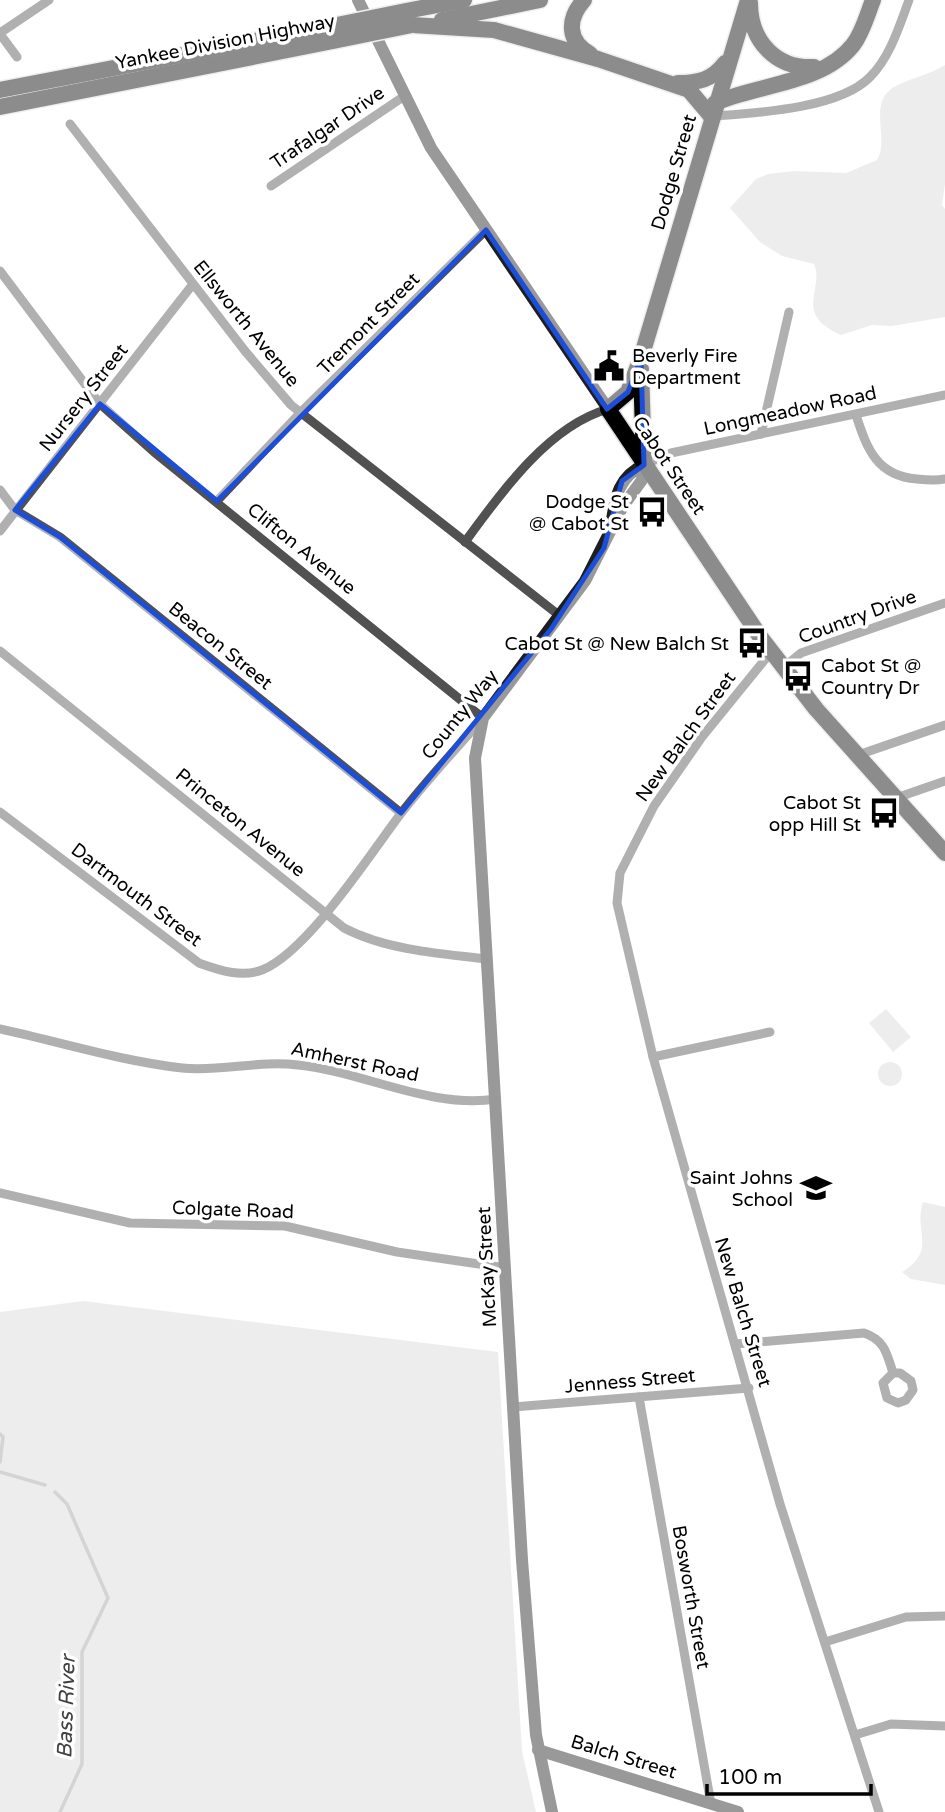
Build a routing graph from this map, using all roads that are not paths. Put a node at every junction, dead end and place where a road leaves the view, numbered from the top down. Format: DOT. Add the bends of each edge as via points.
graph roads {
  1 [pos="49,0"];
  2 [pos="358,0"];
  3 [pos="431,0"];
  4 [pos="464,0"];
  5 [pos="540,0"];
  6 [pos="584,0"];
  7 [pos="749,0"];
  8 [pos="862,0"];
  9 [pos="873,0"];
  10 [pos="909,0"];
  11 [pos="409,18"];
  12 [pos="865,20"];
  13 [pos="0,34"];
  14 [pos="330,34"];
  15 [pos="17,57"];
  16 [pos="598,59"];
  17 [pos="729,59"];
  18 [pos="824,67"];
  19 [pos="676,83"];
  20 [pos="0,90"];
  21 [pos="403,97"];
  22 [pos="0,107"];
  23 [pos="713,110"];
  24 [pos="70,124"];
  25 [pos="271,186"];
  26 [pos="486,230"];
  27 [pos="0,271"];
  28 [pos="193,284"];
  29 [pos="789,312"];
  30 [pos="642,358"];
  31 [pos="945,395"];
  32 [pos="100,404"];
  33 [pos="608,410"];
  34 [pos="301,412"];
  35 [pos="856,415"];
  36 [pos="761,435"];
  37 [pos="644,464"];
  38 [pos="945,479"];
  39 [pos="0,490"];
  40 [pos="216,502"];
  41 [pos="0,508"];
  42 [pos="15,510"];
  43 [pos="0,531"];
  44 [pos="465,542"];
  45 [pos="945,603"];
  46 [pos="560,616"];
  47 [pos="0,651"];
  48 [pos="771,652"];
  49 [pos="783,668"];
  50 [pos="483,718"];
  51 [pos="945,725"];
  52 [pos="858,755"];
  53 [pos="945,781"];
  54 [pos="896,797"];
  55 [pos="0,812"];
  56 [pos="401,813"];
  57 [pos="945,853"];
  58 [pos="326,914"];
  59 [pos="488,959"];
  60 [pos="0,1029"];
  61 [pos="770,1032"];
  62 [pos="653,1057"];
  63 [pos="496,1099"];
  64 [pos="0,1193"];
  65 [pos="506,1268"];
  66 [pos="735,1344"];
  67 [pos="893,1373"];
  68 [pos="749,1388"];
  69 [pos="639,1396"];
  70 [pos="513,1407"];
  71 [pos="945,1616"];
  72 [pos="825,1642"];
  73 [pos="945,1726"];
  74 [pos="855,1735"];
  75 [pos="538,1750"];
  76 [pos="710,1804"];
  77 [pos="552,1812"];
  78 [pos="738,1812"];
  79 [pos="879,1812"];
  1 -- 13 [label="street"];
  2 -- 21 [label="main road, Cabot Street"];
  3 -- 11 [label="highway"];
  4 -- 11 [label="highway, Yankee Division Highway"];
  5 -- 11 [label="highway, Yankee Division Highway"];
  6 -- 16 [label="highway" via="572,17 572,35 585,52"];
  7 -- 17 [label="highway, Dodge Street"];
  7 -- 18 [label="highway" via="756,35 772,55 796,66"];
  8 -- 12 [label="highway"];
  9 -- 12 [label="highway"];
  10 -- 23 [label="street" via="882,63 859,86 809,103"];
  11 -- 14 [label="highway, Yankee Division Highway, bridge"];
  11 -- 16 [label="highway" via="494,30"];
  12 -- 18 [label="highway" via="855,43"];
  13 -- 15 [label="street"];
  14 -- 20 [label="highway, Yankee Division Highway"];
  14 -- 22 [label="highway, Yankee Division Highway"];
  16 -- 19 [label="highway"];
  17 -- 19 [label="highway" via="701,82"];
  17 -- 23 [label="highway, Dodge Street"];
  18 -- 23 [label="highway"];
  19 -- 23 [label="highway"];
  21 -- 25 [label="street, Trafalgar Drive"];
  21 -- 26 [label="main road, Cabot Street"];
  23 -- 30 [label="highway, Dodge Street"];
  24 -- 28 [label="street, Ellsworth Avenue"];
  26 -- 33 [label="main road, Cabot Street"];
  26 -- 34 [label="street, Tremont Street"];
  27 -- 32 [label="street, Clifton Avenue"];
  28 -- 32 [label="street, Nursery Street"];
  28 -- 34 [label="street, Ellsworth Avenue" via="260,369"];
  29 -- 36 [label="street"];
  30 -- 33 [label="highway, Dodge Street" via="628,392"];
  30 -- 37 [label="highway, Dodge Street"];
  31 -- 35 [label="street, Longmeadow Road"];
  32 -- 40 [label="street, Clifton Avenue"];
  32 -- 42 [label="street, Nursery Street"];
  33 -- 37 [label="highway, Cabot Street"];
  33 -- 44 [label="street" via="588,415 538,454"];
  34 -- 40 [label="street, Tremont Street"];
  34 -- 44 [label="street, Ellsworth Avenue"];
  35 -- 36 [label="street, Longmeadow Road"];
  35 -- 38 [label="street" via="874,460 887,472"];
  36 -- 37 [label="street, Longmeadow Road" via="671,453"];
  37 -- 46 [label="main road, County Way" via="622,481 610,532 590,573"];
  37 -- 48 [label="highway, Cabot Street"];
  39 -- 42 [label="street"];
  40 -- 50 [label="street, Clifton Avenue"];
  41 -- 42 [label="street"];
  42 -- 43 [label="street, Nursery Street"];
  42 -- 56 [label="street, Beacon Street" via="60,537"];
  44 -- 46 [label="street, Ellsworth Avenue"];
  45 -- 49 [label="street, Country Drive" via="801,653"];
  46 -- 50 [label="main road, County Way"];
  47 -- 58 [label="street, Princeton Avenue"];
  48 -- 49 [label="highway, Cabot Street"];
  48 -- 62 [label="street, New Balch Street" via="702,737 654,806 620,873 617,903"];
  49 -- 52 [label="highway, Cabot Street"];
  50 -- 56 [label="street, County Way"];
  50 -- 59 [label="main road, McKay Street" via="475,767"];
  51 -- 52 [label="street"];
  52 -- 54 [label="highway, Cabot Street"];
  53 -- 54 [label="street"];
  54 -- 57 [label="highway, Cabot Street"];
  55 -- 58 [label="street, Dartmouth Street" via="177,949 223,971 261,971"];
  56 -- 58 [label="street, County Way"];
  58 -- 59 [label="street, Princeton Avenue" via="361,937"];
  59 -- 63 [label="main road, McKay Street"];
  60 -- 63 [label="street, Amherst Road" via="181,1068 215,1070 265,1062 300,1065 455,1100"];
  61 -- 62 [label="street"];
  62 -- 66 [label="street, New Balch Street"];
  63 -- 65 [label="main road, McKay Street"];
  64 -- 65 [label="street, Colgate Road" via="130,1223 285,1226 397,1252"];
  65 -- 70 [label="main road, McKay Street"];
  66 -- 67 [label="street" via="864,1333 883,1344"];
  66 -- 68 [label="street, New Balch Street"];
  68 -- 69 [label="street, Jenness Street"];
  68 -- 72 [label="street, New Balch Street" via="780,1504"];
  69 -- 70 [label="street, Jenness Street"];
  69 -- 76 [label="street, Bosworth Street"];
  70 -- 75 [label="main road, McKay Street"];
  71 -- 72 [label="street" via="906,1617"];
  72 -- 74 [label="street, New Balch Street"];
  73 -- 74 [label="street" via="891,1724"];
  74 -- 79 [label="street, New Balch Street"];
  75 -- 76 [label="main road, Balch Street"];
  75 -- 77 [label="main road, McKay Street"];
  76 -- 78 [label="main road, Balch Street"];
}
